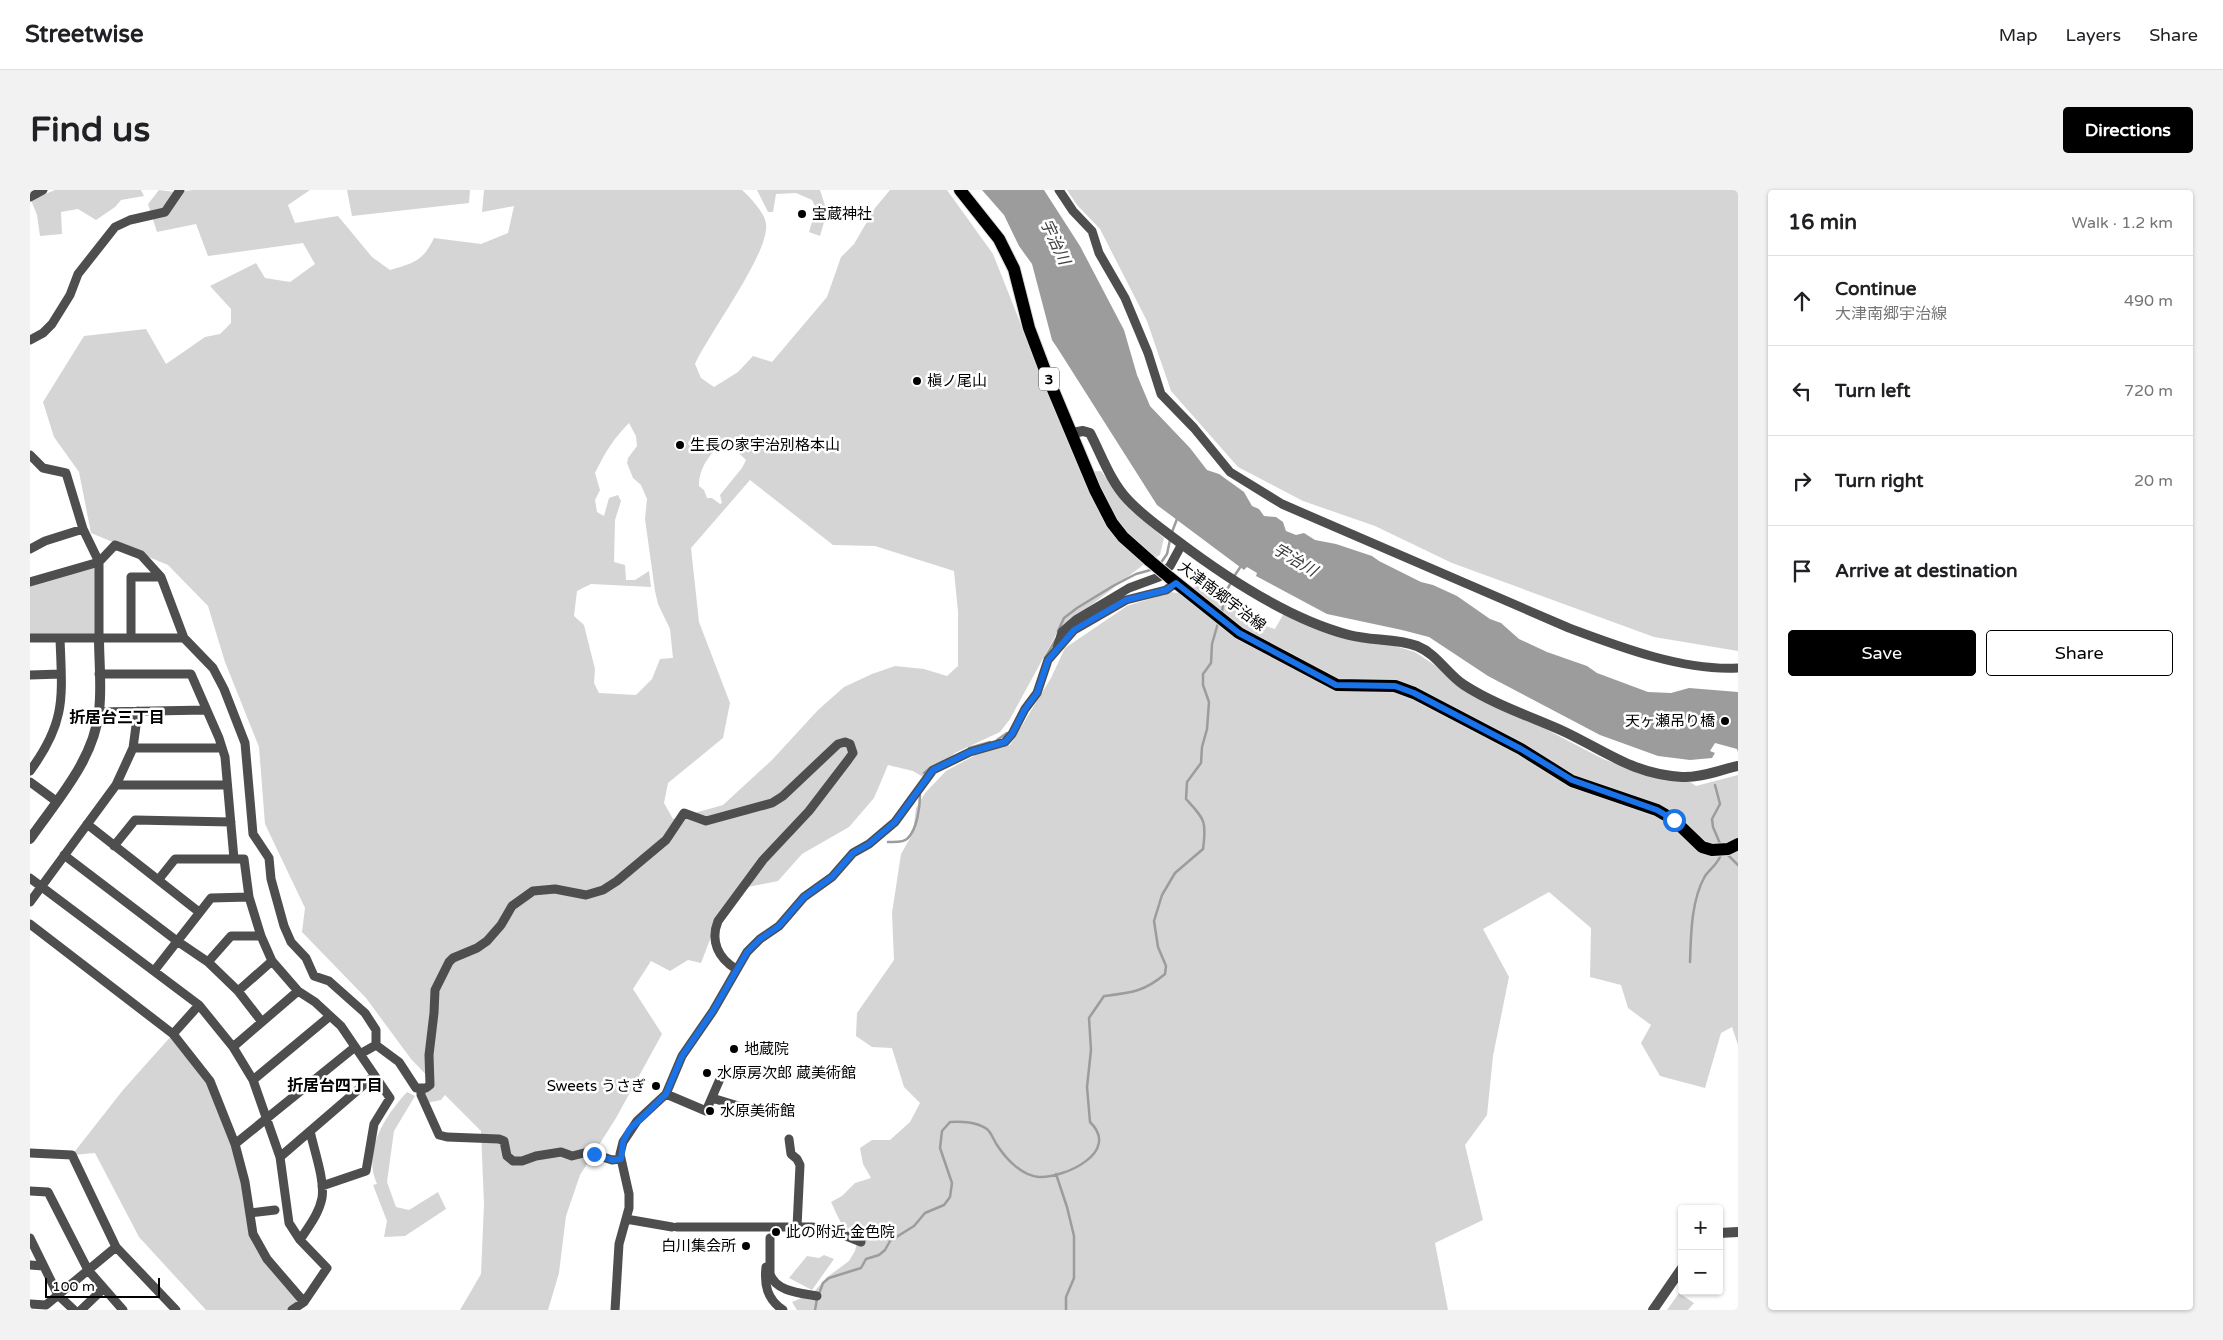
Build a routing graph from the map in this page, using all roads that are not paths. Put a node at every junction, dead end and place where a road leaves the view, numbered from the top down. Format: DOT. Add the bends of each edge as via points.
graph roads {
  1 [pos="42,190"];
  2 [pos="180,190"];
  3 [pos="960,190"];
  4 [pos="1059,190"];
  5 [pos="30,197"];
  6 [pos="30,340"];
  7 [pos="1072,433"];
  8 [pos="30,455"];
  9 [pos="83,528"];
  10 [pos="1179,541"];
  11 [pos="30,549"];
  12 [pos="99,562"];
  13 [pos="161,578"];
  14 [pos="1173,580"];
  15 [pos="30,582"];
  16 [pos="131,637"];
  17 [pos="30,638"];
  18 [pos="60,638"];
  19 [pos="99,638"];
  20 [pos="184,638"];
  21 [pos="1057,649"];
  22 [pos="1738,668"];
  23 [pos="61,674"];
  24 [pos="99,674"];
  25 [pos="30,675"];
  26 [pos="206,710"];
  27 [pos="138,711"];
  28 [pos="99,712"];
  29 [pos="133,748"];
  30 [pos="222,748"];
  31 [pos="1738,766"];
  32 [pos="30,770"];
  33 [pos="30,782"];
  34 [pos="116,785"];
  35 [pos="227,785"];
  36 [pos="56,801"];
  37 [pos="230,822"];
  38 [pos="87,824"];
  39 [pos="30,839"];
  40 [pos="114,846"];
  41 [pos="1733,847"];
  42 [pos="64,855"];
  43 [pos="234,859"];
  44 [pos="30,878"];
  45 [pos="159,880"];
  46 [pos="40,886"];
  47 [pos="249,897"];
  48 [pos="30,902"];
  49 [pos="200,912"];
  50 [pos="30,924"];
  51 [pos="260,936"];
  52 [pos="177,941"];
  53 [pos="272,961"];
  54 [pos="208,962"];
  55 [pos="736,969"];
  56 [pos="154,971"];
  57 [pos="238,991"];
  58 [pos="298,991"];
  59 [pos="199,1005"];
  60 [pos="330,1016"];
  61 [pos="262,1022"];
  62 [pos="173,1034"];
  63 [pos="376,1045"];
  64 [pos="233,1047"];
  65 [pos="357,1050"];
  66 [pos="724,1072"];
  67 [pos="374,1076"];
  68 [pos="253,1080"];
  69 [pos="421,1089"];
  70 [pos="666,1094"];
  71 [pos="712,1098"];
  72 [pos="745,1108"];
  73 [pos="267,1119"];
  74 [pos="310,1132"];
  75 [pos="789,1139"];
  76 [pos="236,1144"];
  77 [pos="30,1152"];
  78 [pos="280,1157"];
  79 [pos="621,1159"];
  80 [pos="322,1186"];
  81 [pos="30,1191"];
  82 [pos="282,1209"];
  83 [pos="250,1213"];
  84 [pos="626,1219"];
  85 [pos="772,1227"];
  86 [pos="797,1227"];
  87 [pos="1738,1232"];
  88 [pos="1723,1233"];
  89 [pos="30,1238"];
  90 [pos="770,1238"];
  91 [pos="300,1240"];
  92 [pos="861,1242"];
  93 [pos="116,1247"];
  94 [pos="30,1265"];
  95 [pos="43,1266"];
  96 [pos="88,1270"];
  97 [pos="1678,1274"];
  98 [pos="104,1288"];
  99 [pos="58,1295"];
  100 [pos="817,1296"];
  101 [pos="304,1302"];
  102 [pos="30,1304"];
  103 [pos="74,1310"];
  104 [pos="80,1310"];
  105 [pos="123,1310"];
  106 [pos="176,1310"];
  107 [pos="292,1310"];
  108 [pos="615,1310"];
  109 [pos="783,1310"];
  110 [pos="1653,1310"];
  1 -- 5 [label="street"];
  2 -- 6 [label="street" via="164,212 115,227 78,274 70,295 52,324"];
  3 -- 7 [label="main road, 大津南郷宇治線 / 3" via="999,239 1014,269 1029,328"];
  4 -- 22 [label="street" via="1092,232 1099,253 1126,298 1161,394 1230,472 1254,489 1282,504 1610,644 1710,668"];
  7 -- 10 [label="street" via="1083,430 1090,434 1110,476 1128,499"];
  7 -- 14 [label="main road, 大津南郷宇治線 / 3, bridge" via="1112,523 1123,537"];
  8 -- 9 [label="street" via="43,468 66,473"];
  9 -- 11 [label="street"];
  9 -- 12 [label="street"];
  10 -- 21 [label="street" via="1165,572 1128,588 1077,619 1062,632"];
  10 -- 31 [label="street" via="1237,584 1313,623 1341,632 1416,646 1431,654 1462,684 1480,695 1568,734 1628,766 1684,778"];
  12 -- 13 [label="street" via="116,546 141,555"];
  12 -- 15 [label="street"];
  12 -- 19 [label="street"];
  13 -- 16 [label="street" via="131,577"];
  13 -- 20 [label="street"];
  14 -- 21 [label="street" via="1166,590 1126,600 1074,630"];
  14 -- 41 [label="main road, 大津南郷宇治線 / 3" via="1261,646 1336,685 1395,686 1414,693 1521,749 1572,780 1657,810 1674,820 1702,847 1712,850"];
  16 -- 19 [label="street"];
  16 -- 20 [label="street"];
  17 -- 18 [label="street"];
  18 -- 19 [label="street"];
  18 -- 23 [label="street"];
  19 -- 24 [label="street"];
  20 -- 63 [label="street" via="213,668 245,743 253,834 269,858 271,879 291,942 306,958 314,976 329,981 373,1022"];
  21 -- 55 [label="street" via="1048,660 1037,693 1005,742 970,752 933,770 895,822 853,853 832,877 804,897 779,926 747,952"];
  23 -- 25 [label="street"];
  23 -- 32 [label="street" via="62,697 54,731"];
  24 -- 26 [label="street" via="191,674"];
  24 -- 28 [label="street"];
  26 -- 27 [label="street"];
  26 -- 30 [label="street"];
  27 -- 28 [label="street"];
  27 -- 29 [label="street"];
  28 -- 36 [label="street" via="91,747"];
  29 -- 30 [label="street"];
  29 -- 34 [label="street"];
  30 -- 35 [label="street"];
  33 -- 36 [label="street"];
  34 -- 35 [label="street"];
  34 -- 38 [label="street"];
  35 -- 37 [label="street"];
  36 -- 39 [label="street"];
  37 -- 40 [label="street" via="135,820"];
  37 -- 43 [label="street"];
  38 -- 40 [label="street"];
  38 -- 42 [label="street"];
  40 -- 45 [label="street"];
  42 -- 46 [label="street"];
  42 -- 52 [label="street"];
  43 -- 45 [label="street" via="175,859"];
  43 -- 47 [label="street" via="244,859"];
  44 -- 46 [label="street"];
  45 -- 49 [label="street"];
  46 -- 48 [label="street"];
  46 -- 56 [label="street"];
  47 -- 49 [label="street" via="211,898"];
  47 -- 51 [label="street"];
  49 -- 52 [label="street"];
  50 -- 62 [label="street"];
  51 -- 53 [label="street"];
  51 -- 54 [label="street" via="231,936"];
  52 -- 54 [label="street"];
  52 -- 56 [label="street"];
  53 -- 57 [label="street"];
  53 -- 58 [label="street"];
  54 -- 57 [label="street"];
  55 -- 69 [label="street" via="717,952 715,928 718,921 763,860 809,811 848,760 853,753 850,744 838,744 772,803 706,821 684,813 666,840 603,890 586,896 542,888 518,900 487,941 453,958 438,981 429,1055 430,1085"];
  55 -- 70 [label="street" via="713,1011 682,1056"];
  56 -- 59 [label="street"];
  57 -- 61 [label="street"];
  58 -- 60 [label="street"];
  58 -- 61 [label="street"];
  59 -- 62 [label="street"];
  59 -- 64 [label="street"];
  60 -- 65 [label="street"];
  60 -- 68 [label="street"];
  61 -- 64 [label="street"];
  62 -- 76 [label="street" via="210,1081"];
  63 -- 65 [label="street"];
  63 -- 69 [label="street" via="399,1062 416,1088"];
  64 -- 68 [label="street"];
  65 -- 67 [label="street"];
  65 -- 73 [label="street"];
  66 -- 71 [label="street"];
  67 -- 74 [label="street"];
  67 -- 80 [label="street" via="390,1098 374,1124 366,1170"];
  68 -- 73 [label="street"];
  69 -- 79 [label="street" via="439,1135 499,1139 504,1141 508,1156 513,1161 522,1162 561,1152 572,1156 588,1152 612,1160"];
  70 -- 71 [label="street" via="706,1112"];
  70 -- 79 [label="street" via="629,1130 623,1142"];
  71 -- 72 [label="street"];
  73 -- 76 [label="street"];
  73 -- 78 [label="street"];
  74 -- 78 [label="street"];
  74 -- 80 [label="street"];
  75 -- 86 [label="street" via="788,1148 800,1165"];
  76 -- 83 [label="street"];
  77 -- 93 [label="street" via="72,1155"];
  78 -- 82 [label="street"];
  79 -- 84 [label="street" via="629,1194"];
  80 -- 91 [label="street" via="317,1213"];
  81 -- 96 [label="street" via="48,1192"];
  82 -- 83 [label="street"];
  82 -- 91 [label="street"];
  83 -- 101 [label="street" via="253,1234 267,1259"];
  84 -- 85 [label="street" via="675,1227"];
  84 -- 108 [label="street" via="618,1253"];
  85 -- 86 [label="street"];
  85 -- 90 [label="street"];
  86 -- 92 [label="street" via="831,1230"];
  87 -- 88 [label="street"];
  89 -- 95 [label="street"];
  90 -- 100 [label="street" via="772,1280 791,1292"];
  90 -- 109 [label="street" via="764,1280 766,1291"];
  91 -- 101 [label="street" via="327,1268"];
  93 -- 96 [label="street"];
  93 -- 106 [label="street"];
  94 -- 95 [label="street"];
  95 -- 99 [label="street"];
  96 -- 98 [label="street"];
  96 -- 99 [label="street"];
  97 -- 110 [label="street"];
  98 -- 104 [label="street"];
  98 -- 105 [label="street"];
  99 -- 102 [label="street" via="46,1305"];
  99 -- 103 [label="street"];
  101 -- 107 [label="street"];
}
